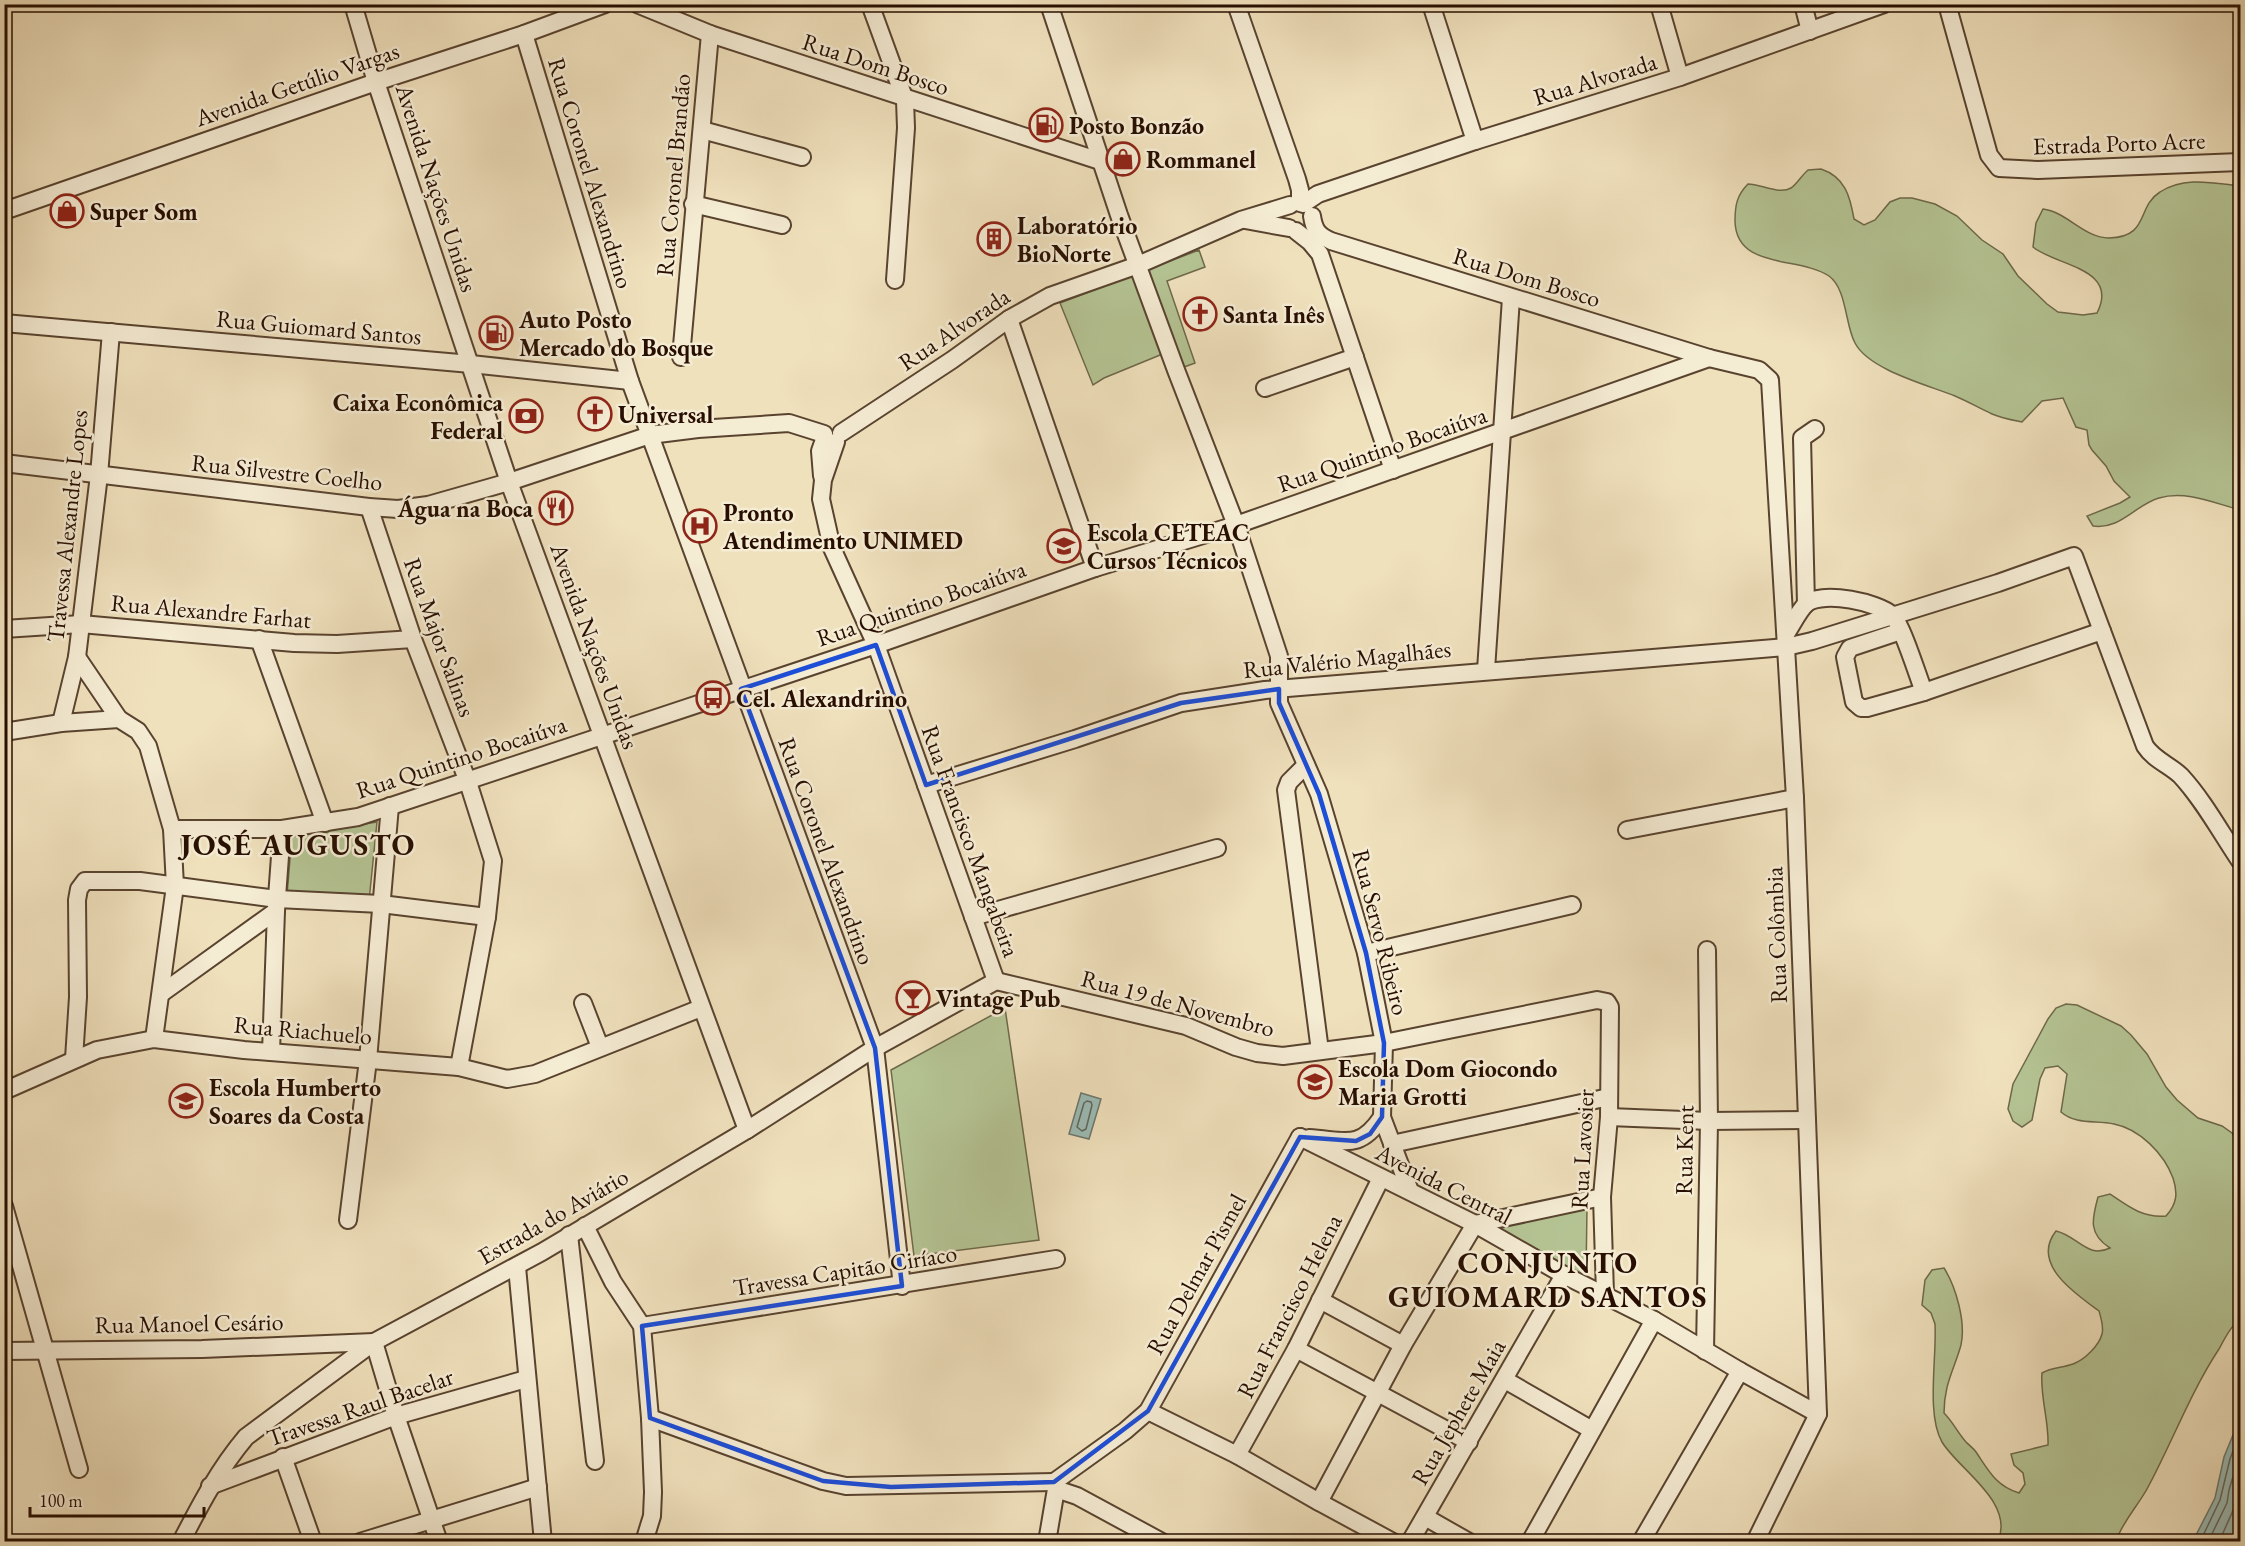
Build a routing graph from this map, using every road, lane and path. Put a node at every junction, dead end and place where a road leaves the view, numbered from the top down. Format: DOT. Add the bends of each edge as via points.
graph roads {
  1 [pos="353,4"];
  2 [pos="605,4"];
  3 [pos="637,4"];
  4 [pos="870,4"];
  5 [pos="1049,4"];
  6 [pos="1236,4"];
  7 [pos="1431,4"];
  8 [pos="1659,4"];
  9 [pos="1803,4"];
  10 [pos="1884,4"];
  11 [pos="1947,4"];
  12 [pos="1810,31"];
  13 [pos="524,34"];
  14 [pos="710,34"];
  15 [pos="1680,77"];
  16 [pos="376,82"];
  17 [pos="905,100"];
  18 [pos="702,130"];
  19 [pos="1475,141"];
  20 [pos="802,157"];
  21 [pos="1103,162"];
  22 [pos="2241,162"];
  23 [pos="693,204"];
  24 [pos="1303,208"];
  25 [pos="4,211"];
  26 [pos="1241,220"];
  27 [pos="782,225"];
  28 [pos="1293,229"];
  29 [pos="1325,247"];
  30 [pos="1137,266"];
  31 [pos="895,280"];
  32 [pos="1511,298"];
  33 [pos="1009,319"];
  34 [pos="4,323"];
  35 [pos="111,332"];
  36 [pos="681,357"];
  37 [pos="1355,357"];
  38 [pos="1709,358"];
  39 [pos="471,364"];
  40 [pos="630,381"];
  41 [pos="1264,388"];
  42 [pos="1815,429"];
  43 [pos="1504,432"];
  44 [pos="832,433"];
  45 [pos="650,435"];
  46 [pos="4,463"];
  47 [pos="1393,470"];
  48 [pos="99,475"];
  49 [pos="509,482"];
  50 [pos="369,507"];
  51 [pos="1236,525"];
  52 [pos="1095,568"];
  53 [pos="1806,604"];
  54 [pos="1893,616"];
  55 [pos="81,624"];
  56 [pos="4,629"];
  57 [pos="1901,631"];
  58 [pos="2102,631"];
  59 [pos="259,639"];
  60 [pos="413,639"];
  61 [pos="1786,641"];
  62 [pos="876,645"];
  63 [pos="77,657"];
  64 [pos="1486,670"];
  65 [pos="741,689"];
  66 [pos="1279,689"];
  67 [pos="1924,692"];
  68 [pos="119,719"];
  69 [pos="62,723"];
  70 [pos="4,732"];
  71 [pos="603,735"];
  72 [pos="1306,765"];
  73 [pos="468,782"];
  74 [pos="926,785"];
  75 [pos="1795,798"];
  76 [pos="390,806"];
  77 [pos="325,823"];
  78 [pos="172,829"];
  79 [pos="282,829"];
  80 [pos="1627,830"];
  81 [pos="1217,848"];
  82 [pos="2241,861"];
  83 [pos="176,886"];
  84 [pos="381,904"];
  85 [pos="277,905"];
  86 [pos="1572,905"];
  87 [pos="487,916"];
  88 [pos="973,917"];
  89 [pos="1707,950"];
  90 [pos="1366,953"];
  91 [pos="996,981"];
  92 [pos="162,993"];
  93 [pos="583,1003"];
  94 [pos="1610,1007"];
  95 [pos="701,1008"];
  96 [pos="154,1039"];
  97 [pos="1384,1043"];
  98 [pos="600,1047"];
  99 [pos="875,1048"];
  100 [pos="1320,1051"];
  101 [pos="271,1052"];
  102 [pos="74,1059"];
  103 [pos="368,1060"];
  104 [pos="459,1067"];
  105 [pos="4,1091"];
  106 [pos="1609,1097"];
  107 [pos="1382,1117"];
  108 [pos="1609,1117"];
  109 [pos="1807,1120"];
  110 [pos="1709,1121"];
  111 [pos="747,1130"];
  112 [pos="1300,1137"];
  113 [pos="1356,1141"];
  114 [pos="1392,1144"];
  115 [pos="1352,1163"];
  116 [pos="1381,1178"];
  117 [pos="1410,1191"];
  118 [pos="1602,1197"];
  119 [pos="4,1206"];
  120 [pos="348,1220"];
  121 [pos="1474,1224"];
  122 [pos="585,1226"];
  123 [pos="569,1235"];
  124 [pos="1056,1259"];
  125 [pos="517,1267"];
  126 [pos="1564,1275"];
  127 [pos="902,1286"];
  128 [pos="1605,1294"];
  129 [pos="1320,1300"];
  130 [pos="1654,1320"];
  131 [pos="642,1326"];
  132 [pos="374,1342"];
  133 [pos="1403,1345"];
  134 [pos="44,1349"];
  135 [pos="1296,1349"];
  136 [pos="4,1351"];
  137 [pos="1705,1351"];
  138 [pos="1740,1371"];
  139 [pos="526,1379"];
  140 [pos="1504,1380"];
  141 [pos="1377,1394"];
  142 [pos="1148,1411"];
  143 [pos="1818,1413"];
  144 [pos="396,1416"];
  145 [pos="650,1419"];
  146 [pos="1592,1430"];
  147 [pos="1469,1442"];
  148 [pos="1238,1455"];
  149 [pos="283,1457"];
  150 [pos="595,1461"];
  151 [pos="79,1470"];
  152 [pos="210,1486"];
  153 [pos="538,1486"];
  154 [pos="1055,1486"];
  155 [pos="1319,1502"];
  156 [pos="1425,1517"];
  157 [pos="431,1518"];
  158 [pos="181,1542"];
  159 [pos="313,1542"];
  160 [pos="360,1542"];
  161 [pos="440,1542"];
  162 [pos="543,1542"];
  163 [pos="644,1542"];
  164 [pos="1047,1542"];
  165 [pos="1161,1542"];
  166 [pos="1393,1542"];
  167 [pos="1410,1542"];
  168 [pos="1469,1542"];
  169 [pos="1530,1542"];
  170 [pos="1641,1542"];
  171 [pos="1755,1542"];
  1 -- 16 [label="street, Avenida Nações Unidas"];
  2 -- 13 [label="street, Avenida Getúlio Vargas"];
  3 -- 14 [label="street, Rua Dom Bosco"];
  4 -- 17 [label="street"];
  5 -- 21 [label="street, Rua Servo Ribeiro"];
  6 -- 24 [label="street" via="1297,179"];
  7 -- 19 [label="street"];
  8 -- 15 [label="street"];
  9 -- 12 [label="street"];
  10 -- 12 [label="street, Rua Alvorada"];
  11 -- 22 [label="street, Estrada Porto Acre" via="1989,155 1999,168"];
  12 -- 15 [label="street, Rua Alvorada"];
  13 -- 16 [label="street, Avenida Getúlio Vargas"];
  13 -- 40 [label="street, Rua Coronel Alexandrino"];
  14 -- 17 [label="street, Rua Dom Bosco"];
  14 -- 18 [label="street, Rua Coronel Brandão"];
  15 -- 19 [label="street, Rua Alvorada"];
  16 -- 25 [label="street, Avenida Getúlio Vargas"];
  16 -- 39 [label="street, Avenida Nações Unidas"];
  17 -- 21 [label="street, Rua Dom Bosco"];
  17 -- 31 [label="street"];
  18 -- 20 [label="street"];
  18 -- 23 [label="street, Rua Coronel Brandão"];
  19 -- 24 [label="street, Rua Alvorada" via="1318,194"];
  21 -- 30 [label="street, Rua Servo Ribeiro"];
  23 -- 27 [label="street"];
  23 -- 36 [label="street, Rua Coronel Brandão"];
  24 -- 26 [label="street, Rua Alvorada"];
  24 -- 28 [label="street, Rua Alvorada" via="1307,227"];
  24 -- 28 [label="street, Rua Alvorada" via="1285,210 1284,219"];
  24 -- 29 [label="street"];
  26 -- 28 [label="street"];
  26 -- 30 [label="street, Rua Alvorada"];
  28 -- 29 [label="street"];
  29 -- 32 [label="street, Rua Dom Bosco"];
  29 -- 37 [label="street"];
  30 -- 33 [label="street, Rua Alvorada" via="1050,296"];
  30 -- 51 [label="street, Rua Servo Ribeiro"];
  32 -- 38 [label="street, Rua Dom Bosco"];
  32 -- 43 [label="street"];
  33 -- 44 [label="street, Rua Alvorada" via="864,417"];
  33 -- 52 [label="street"];
  34 -- 35 [label="street, Rua Guiomard Santos"];
  35 -- 39 [label="street, Rua Guiomard Santos"];
  35 -- 48 [label="street, Travessa Alexandre Lopes"];
  37 -- 41 [label="street"];
  37 -- 47 [label="street"];
  38 -- 43 [label="street, Rua Quintino Bocaiúva"];
  38 -- 61 [label="street, Rua Colômbia" via="1759,370 1771,386"];
  39 -- 40 [label="street, Rua Guiomard Santos"];
  39 -- 49 [label="street, Avenida Nações Unidas"];
  40 -- 45 [label="street, Rua Coronel Alexandrino"];
  42 -- 53 [label="street" via="1802,438"];
  43 -- 47 [label="street, Rua Quintino Bocaiúva"];
  43 -- 64 [label="street"];
  44 -- 45 [label="street, Rua Silvestre Coelho" via="789,423"];
  44 -- 62 [label="street, Rua Francisco Mangabeira" via="821,498 832,548"];
  45 -- 49 [label="street, Rua Silvestre Coelho"];
  45 -- 65 [label="street, Rua Coronel Alexandrino"];
  46 -- 48 [label="street, Rua Silvestre Coelho"];
  47 -- 51 [label="street, Rua Quintino Bocaiúva"];
  48 -- 50 [label="street, Rua Silvestre Coelho"];
  48 -- 55 [label="street, Travessa Alexandre Lopes"];
  49 -- 50 [label="street, Rua Silvestre Coelho" via="428,505"];
  49 -- 71 [label="street, Avenida Nações Unidas"];
  50 -- 60 [label="street, Rua Major Salinas"];
  51 -- 52 [label="street, Rua Quintino Bocaiúva"];
  51 -- 66 [label="street, Rua Servo Ribeiro" via="1279,656"];
  52 -- 62 [label="street, Rua Quintino Bocaiúva"];
  53 -- 54 [label="street" via="1819,598 1833,598 1872,604"];
  53 -- 61 [label="street"];
  54 -- 57 [label="street"];
  54 -- 58 [label="street, Rua Valério Magalhães" via="2074,556"];
  54 -- 61 [label="street, Rua Valério Magalhães"];
  55 -- 56 [label="street, Rua Alexandre Farhat"];
  55 -- 59 [label="street, Rua Alexandre Farhat"];
  55 -- 63 [label="street, Travessa Alexandre Lopes"];
  57 -- 67 [label="street"];
  57 -- 67 [label="street" via="1846,652 1854,702 1867,708"];
  58 -- 67 [label="street"];
  58 -- 82 [label="street" via="2145,746 2190,788"];
  59 -- 60 [label="street, Rua Alexandre Farhat" via="337,644"];
  59 -- 77 [label="street"];
  60 -- 73 [label="street, Rua Major Salinas"];
  61 -- 64 [label="street, Rua Valério Magalhães"];
  61 -- 75 [label="street, Rua Colômbia"];
  62 -- 65 [label="street, Rua Quintino Bocaiúva"];
  62 -- 74 [label="street, Rua Francisco Mangabeira"];
  63 -- 68 [label="street"];
  63 -- 69 [label="street, Travessa Alexandre Lopes"];
  64 -- 66 [label="street, Rua Valério Magalhães"];
  65 -- 71 [label="street, Rua Quintino Bocaiúva"];
  65 -- 99 [label="street, Rua Coronel Alexandrino"];
  66 -- 72 [label="street, Rua Servo Ribeiro" via="1280,703"];
  66 -- 74 [label="street, Rua Valério Magalhães" via="1181,703"];
  68 -- 69 [label="street"];
  68 -- 78 [label="street" via="138,731 148,746"];
  69 -- 70 [label="street"];
  71 -- 73 [label="street, Rua Quintino Bocaiúva"];
  71 -- 95 [label="street, Avenida Nações Unidas"];
  72 -- 90 [label="street, Rua Servo Ribeiro" via="1319,794"];
  72 -- 100 [label="street" via="1288,782 1286,790"];
  73 -- 76 [label="street, Rua Quintino Bocaiúva"];
  73 -- 87 [label="street, Rua Major Salinas" via="493,861"];
  74 -- 88 [label="street, Rua Francisco Mangabeira"];
  75 -- 80 [label="street"];
  75 -- 109 [label="street, Rua Colômbia"];
  76 -- 77 [label="street, Rua Quintino Bocaiúva"];
  76 -- 84 [label="street"];
  77 -- 79 [label="street, Rua Quintino Bocaiúva"];
  78 -- 79 [label="street, Rua Quintino Bocaiúva"];
  78 -- 83 [label="street"];
  79 -- 85 [label="street"];
  81 -- 88 [label="street"];
  83 -- 85 [label="street"];
  83 -- 92 [label="street"];
  83 -- 102 [label="street" via="100,880 85,881 80,889"];
  84 -- 85 [label="street"];
  84 -- 87 [label="street"];
  84 -- 103 [label="street"];
  85 -- 92 [label="street"];
  85 -- 101 [label="street"];
  86 -- 90 [label="street"];
  87 -- 104 [label="street, Rua Major Salinas"];
  88 -- 91 [label="street, Rua Francisco Mangabeira"];
  89 -- 110 [label="street, Rua Kent"];
  90 -- 97 [label="street, Rua Servo Ribeiro"];
  91 -- 99 [label="street, Estrada do Aviário"];
  91 -- 100 [label="street, Rua 19 de Novembro" via="1186,1026 1257,1053 1283,1056"];
  92 -- 96 [label="street"];
  93 -- 98 [label="street"];
  94 -- 97 [label="street, Rua 19 de Novembro" via="1597,1000"];
  94 -- 106 [label="street, Rua Lavosier"];
  95 -- 98 [label="street, Rua Riachuelo"];
  95 -- 111 [label="street, Avenida Nações Unidas"];
  96 -- 101 [label="street, Rua Riachuelo"];
  96 -- 102 [label="street, Rua Riachuelo" via="97,1050"];
  97 -- 100 [label="street, Rua 19 de Novembro"];
  97 -- 107 [label="street, Rua Servo Ribeiro"];
  98 -- 104 [label="street, Rua Riachuelo" via="521,1078 507,1079"];
  99 -- 111 [label="street, Estrada do Aviário"];
  99 -- 127 [label="street, Rua Coronel Alexandrino"];
  101 -- 103 [label="street, Rua Riachuelo"];
  102 -- 105 [label="street, Rua Riachuelo"];
  103 -- 104 [label="street, Rua Riachuelo"];
  103 -- 120 [label="street"];
  106 -- 108 [label="street, Rua Lavosier"];
  106 -- 114 [label="street"];
  107 -- 113 [label="street" via="1370,1134"];
  107 -- 114 [label="street, Rua Servo Ribeiro"];
  108 -- 110 [label="street"];
  108 -- 118 [label="street, Rua Lavosier"];
  109 -- 110 [label="street"];
  109 -- 143 [label="street, Rua Colômbia"];
  110 -- 137 [label="street, Rua Kent"];
  111 -- 122 [label="street, Estrada do Aviário"];
  112 -- 113 [label="street"];
  112 -- 115 [label="street, Avenida Central"];
  112 -- 142 [label="street, Rua Delmar Pismel"];
  113 -- 115 [label="street"];
  114 -- 117 [label="street, Rua Servo Ribeiro"];
  115 -- 116 [label="street, Avenida Central"];
  116 -- 117 [label="street, Avenida Central"];
  116 -- 129 [label="street, Rua Francisco Helena"];
  117 -- 121 [label="street, Avenida Central"];
  118 -- 121 [label="street"];
  118 -- 128 [label="street, Rua Lavosier"];
  119 -- 134 [label="street"];
  121 -- 126 [label="street, Avenida Central"];
  121 -- 133 [label="street"];
  122 -- 123 [label="street, Estrada do Aviário"];
  122 -- 131 [label="street" via="613,1282"];
  123 -- 125 [label="street, Estrada do Aviário"];
  123 -- 150 [label="street"];
  124 -- 127 [label="street, Travessa Capitão Ciríaco"];
  125 -- 132 [label="street, Estrada do Aviário"];
  125 -- 139 [label="street"];
  126 -- 128 [label="street, Avenida Central"];
  126 -- 140 [label="street, Rua Jephete Maia"];
  127 -- 131 [label="street, Travessa Capitão Ciríaco"];
  128 -- 130 [label="street, Avenida Central"];
  129 -- 133 [label="street"];
  129 -- 135 [label="street, Rua Francisco Helena"];
  130 -- 137 [label="street, Avenida Central"];
  130 -- 146 [label="street"];
  131 -- 145 [label="street"];
  132 -- 134 [label="street, Rua Manoel Cesário" via="202,1349"];
  132 -- 144 [label="street"];
  132 -- 152 [label="street, Estrada do Aviário" via="246,1437"];
  133 -- 141 [label="street"];
  134 -- 136 [label="street, Rua Manoel Cesário"];
  134 -- 151 [label="street"];
  135 -- 141 [label="street"];
  135 -- 148 [label="street, Rua Francisco Helena"];
  137 -- 138 [label="street, Avenida Central"];
  138 -- 143 [label="street, Avenida Central"];
  138 -- 170 [label="street"];
  139 -- 144 [label="street, Travessa Raul Bacelar"];
  139 -- 153 [label="street"];
  140 -- 146 [label="street"];
  140 -- 147 [label="street, Rua Jephete Maia"];
  141 -- 147 [label="street"];
  141 -- 155 [label="street"];
  142 -- 148 [label="street"];
  142 -- 154 [label="street, Rua Delmar Pismel"];
  143 -- 171 [label="street, Rua Colômbia"];
  144 -- 149 [label="street, Travessa Raul Bacelar"];
  144 -- 157 [label="street"];
  145 -- 154 [label="street" via="846,1486"];
  145 -- 163 [label="street" via="652,1508"];
  146 -- 169 [label="street"];
  147 -- 156 [label="street, Rua Jephete Maia"];
  148 -- 155 [label="street"];
  149 -- 152 [label="street, Travessa Raul Bacelar"];
  149 -- 159 [label="street"];
  152 -- 158 [label="street, Estrada do Aviário"];
  153 -- 157 [label="street"];
  153 -- 162 [label="street"];
  154 -- 164 [label="street"];
  154 -- 165 [label="street"];
  155 -- 166 [label="street"];
  156 -- 167 [label="street, Rua Jephete Maia"];
  156 -- 168 [label="street"];
  157 -- 160 [label="street"];
  157 -- 161 [label="street"];
}
